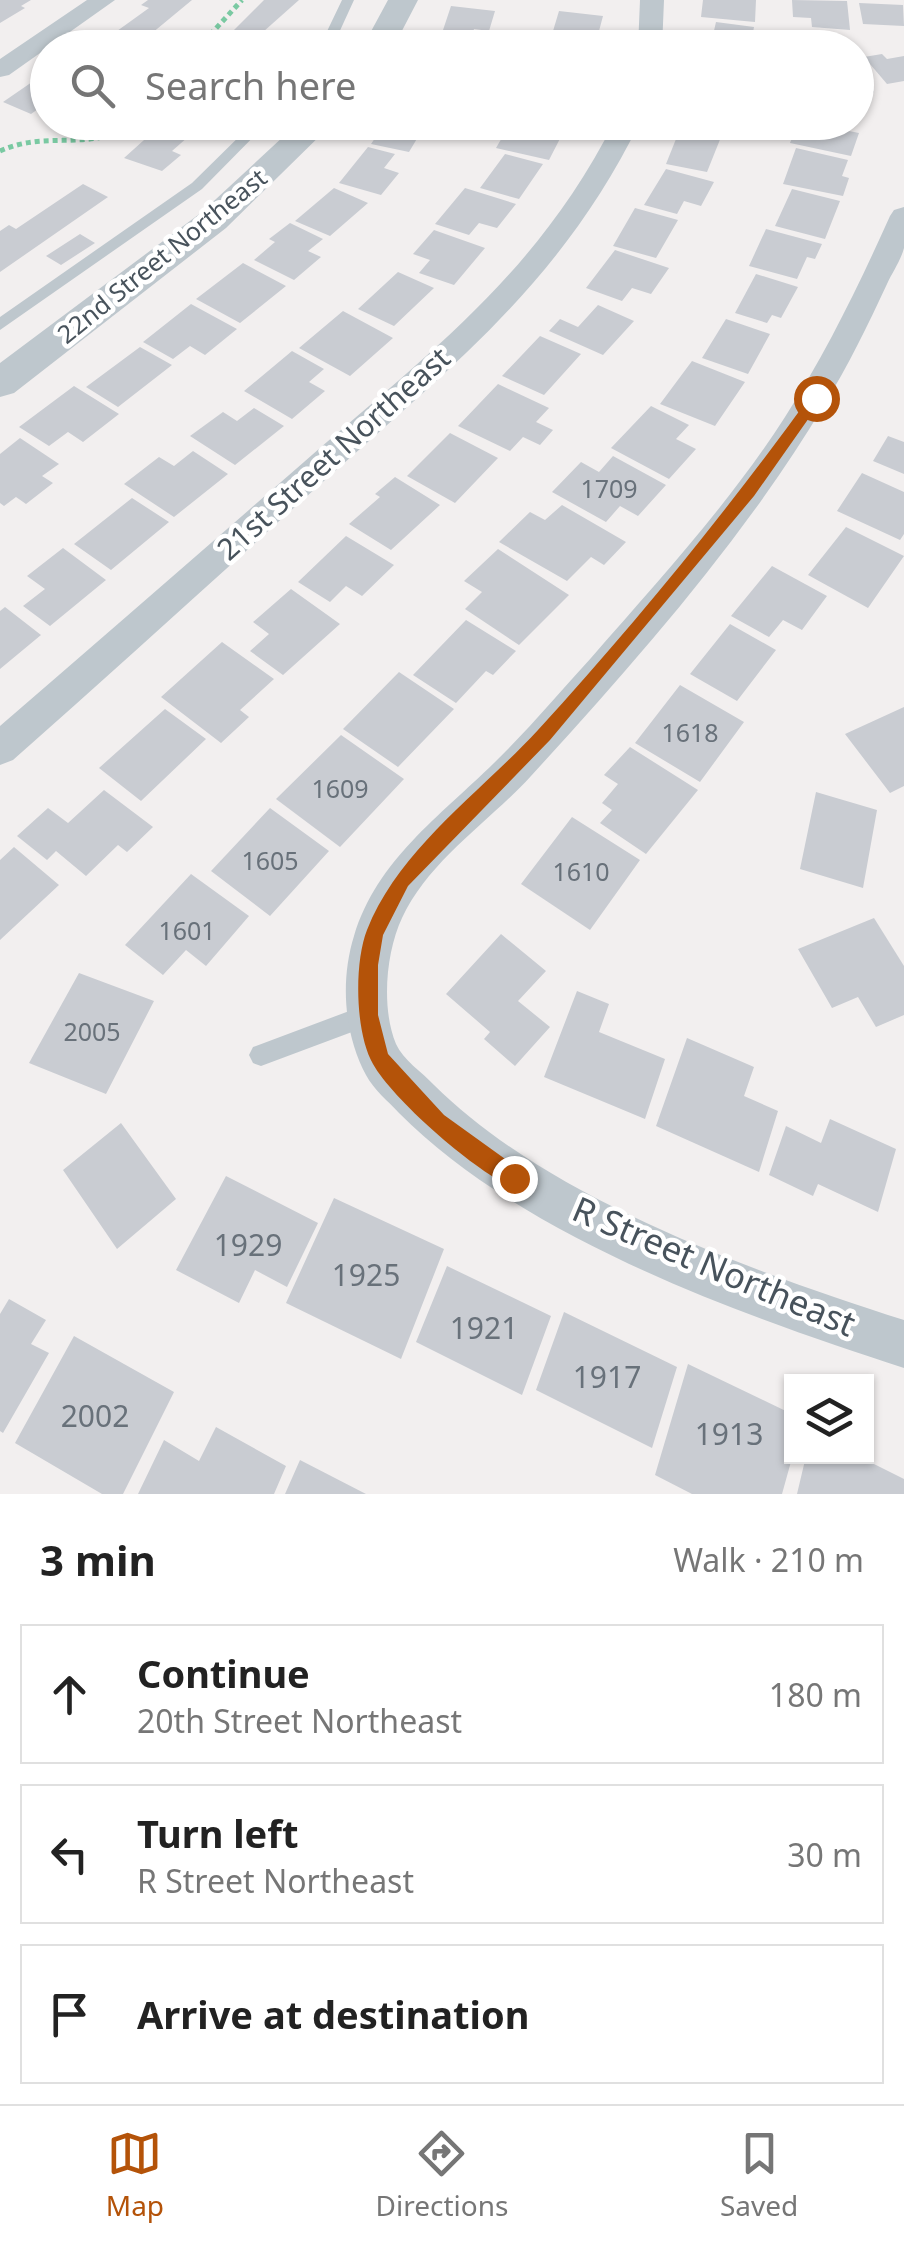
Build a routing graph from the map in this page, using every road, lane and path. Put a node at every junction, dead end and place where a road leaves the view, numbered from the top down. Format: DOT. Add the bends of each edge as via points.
graph roads {
  1 [pos="102,0"];
  2 [pos="242,0"];
  3 [pos="348,0"];
  4 [pos="403,0"];
  5 [pos="652,0"];
  6 [pos="58,30"];
  7 [pos="214,30"];
  8 [pos="334,30"];
  9 [pos="387,30"];
  10 [pos="651,30"];
  11 [pos="30,49"];
  12 [pos="0,70"];
  13 [pos="110,140"];
  14 [pos="244,140"];
  15 [pos="299,140"];
  16 [pos="617,140"];
  17 [pos="0,151"];
  18 [pos="904,216"];
  19 [pos="0,325"];
  20 [pos="0,382"];
  21 [pos="0,749"];
  22 [pos="368,1015"];
  23 [pos="261,1054"];
  24 [pos="904,1344"];
  1 -- 6 [label="street"];
  2 -- 7 [label="path"];
  3 -- 8 [label="lane"];
  4 -- 9 [label="street"];
  5 -- 10 [label="street"];
  11 -- 12 [label="street"];
  13 -- 17 [label="path" via="16,142"];
  14 -- 19 [label="lane" via="197,186"];
  15 -- 20 [label="street, 22nd Street Northeast" via="214,220"];
  16 -- 21 [label="street, 21st Street Northeast" via="587,200 540,265"];
  18 -- 22 [label="street, R Street Northeast" via="816,398 748,492 544,735 402,880 374,934"];
  22 -- 23 [label="lane"];
  22 -- 24 [label="street, R Street Northeast" via="380,1059 438,1122 514,1178 724,1279"];
}
